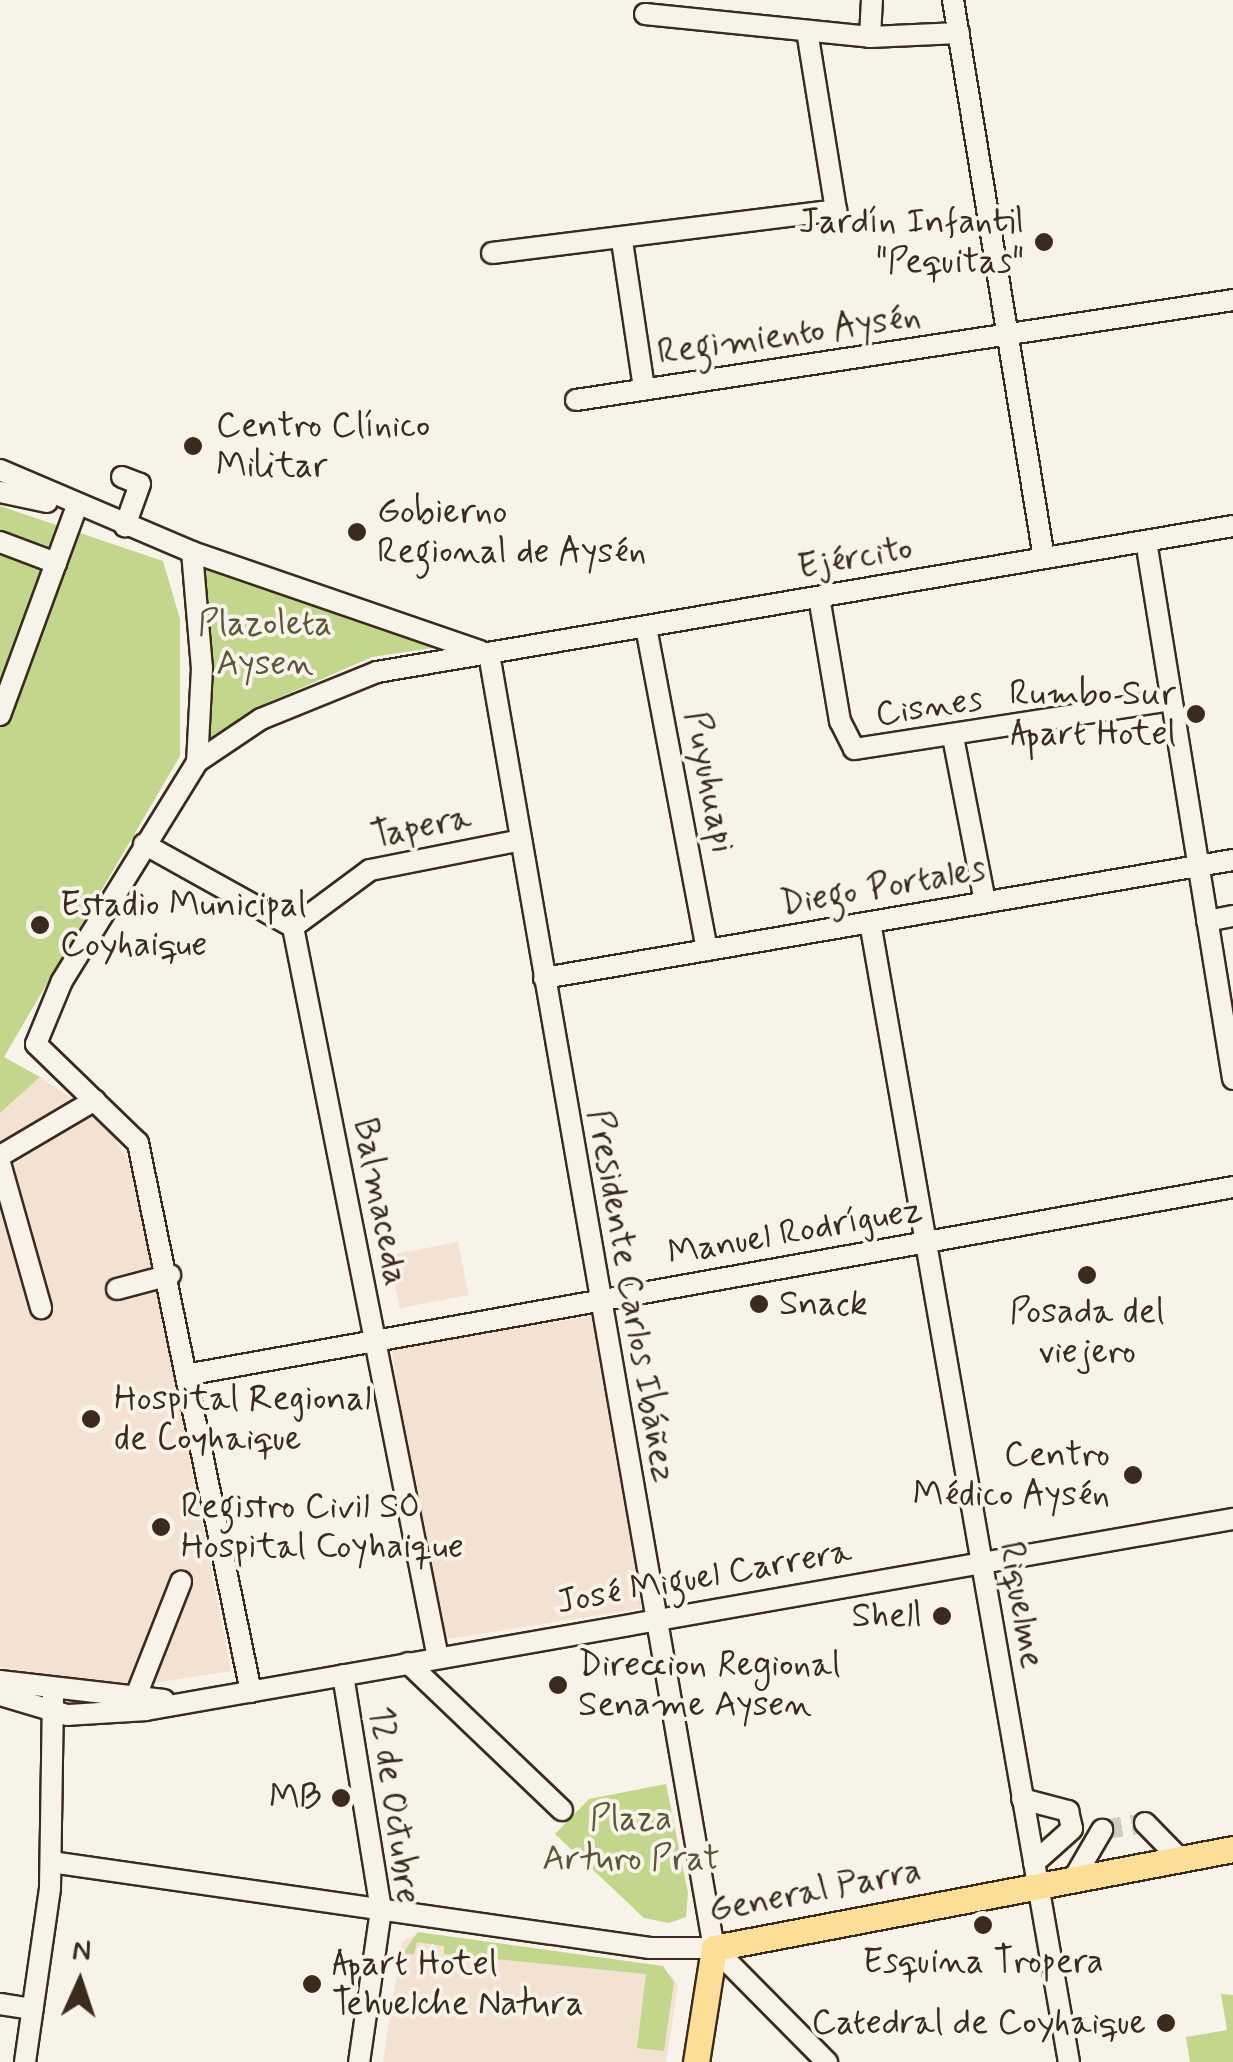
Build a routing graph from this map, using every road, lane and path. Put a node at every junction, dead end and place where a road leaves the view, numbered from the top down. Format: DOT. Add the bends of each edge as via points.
graph roads {
  1 [pos="872,0"];
  2 [pos="954,0"];
  3 [pos="646,14"];
  4 [pos="807,31"];
  5 [pos="960,33"];
  6 [pos="870,37"];
  7 [pos="622,241"];
  8 [pos="492,252"];
  9 [pos="1233,300"];
  10 [pos="1012,335"];
  11 [pos="644,389"];
  12 [pos="576,400"];
  13 [pos="0,470"];
  14 [pos="122,477"];
  15 [pos="0,492"];
  16 [pos="76,508"];
  17 [pos="126,526"];
  18 [pos="1233,526"];
  19 [pos="1146,541"];
  20 [pos="0,542"];
  21 [pos="192,552"];
  22 [pos="1044,558"];
  23 [pos="56,563"];
  24 [pos="820,597"];
  25 [pos="646,627"];
  26 [pos="489,654"];
  27 [pos="1170,700"];
  28 [pos="0,715"];
  29 [pos="953,737"];
  30 [pos="196,762"];
  31 [pos="520,840"];
  32 [pos="144,844"];
  33 [pos="1233,860"];
  34 [pos="1198,866"];
  35 [pos="984,902"];
  36 [pos="1233,916"];
  37 [pos="1207,921"];
  38 [pos="870,922"];
  39 [pos="293,927"];
  40 [pos="708,950"];
  41 [pos="544,978"];
  42 [pos="1233,1079"];
  43 [pos="95,1100"];
  44 [pos="0,1156"];
  45 [pos="0,1164"];
  46 [pos="1233,1187"];
  47 [pos="925,1242"];
  48 [pos="170,1275"];
  49 [pos="116,1289"];
  50 [pos="599,1300"];
  51 [pos="41,1308"];
  52 [pos="375,1340"];
  53 [pos="192,1374"];
  54 [pos="1233,1519"];
  55 [pos="980,1562"];
  56 [pos="181,1582"];
  57 [pos="653,1618"];
  58 [pos="438,1658"];
  59 [pos="408,1663"];
  60 [pos="343,1675"];
  61 [pos="0,1681"];
  62 [pos="53,1688"];
  63 [pos="251,1692"];
  64 [pos="0,1695"];
  65 [pos="136,1696"];
  66 [pos="186,1702"];
  67 [pos="52,1712"];
  68 [pos="1022,1799"];
  69 [pos="562,1810"];
  70 [pos="1145,1823"];
  71 [pos="1089,1830"];
  72 [pos="1233,1849"];
  73 [pos="1180,1859"];
  74 [pos="51,1862"];
  75 [pos="1036,1874"];
  76 [pos="1074,1878"];
  77 [pos="380,1910"];
  78 [pos="714,1948"];
  79 [pos="0,2004"];
  80 [pos="33,2009"];
  81 [pos="802,2039"];
  82 [pos="25,2062"];
  83 [pos="360,2062"];
  84 [pos="696,2062"];
  85 [pos="800,2062"];
  86 [pos="827,2062"];
  87 [pos="1069,2062"];
  1 -- 6 [label="street"];
  2 -- 5 [label="street"];
  3 -- 4 [label="street"];
  4 -- 6 [label="street"];
  4 -- 7 [label="street" via="836,210"];
  5 -- 6 [label="street"];
  5 -- 10 [label="street"];
  7 -- 8 [label="street"];
  7 -- 11 [label="street"];
  9 -- 10 [label="street, Regimiento Aysén"];
  10 -- 11 [label="street, Regimiento Aysén"];
  10 -- 22 [label="street"];
  11 -- 12 [label="street, Regimiento Aysén"];
  13 -- 16 [label="street, Ejército"];
  14 -- 17 [label="street" via="140,484"];
  15 -- 16 [label="street, Ejército"];
  16 -- 17 [label="street, Ejército"];
  16 -- 23 [label="street"];
  17 -- 21 [label="street, Ejército"];
  18 -- 19 [label="street, Ejército"];
  19 -- 22 [label="street, Ejército"];
  19 -- 27 [label="street"];
  20 -- 23 [label="street"];
  21 -- 26 [label="street, Ejército"];
  21 -- 30 [label="street, Ejército" via="202,668"];
  22 -- 24 [label="street, Ejército"];
  23 -- 28 [label="street"];
  24 -- 25 [label="street, Ejército"];
  24 -- 29 [label="street, Cisnes" via="849,746"];
  25 -- 26 [label="street, Ejército"];
  25 -- 40 [label="street, Puyuhuapi"];
  26 -- 30 [label="street, Ejército" via="377,672 262,718"];
  26 -- 31 [label="street, Presidente Carlos Ibáñez"];
  27 -- 29 [label="street, Cisnes"];
  27 -- 34 [label="street"];
  29 -- 35 [label="street"];
  30 -- 32 [label="street, Ejército"];
  31 -- 39 [label="street, Tapera" via="370,870"];
  31 -- 41 [label="street, Presidente Carlos Ibáñez"];
  32 -- 39 [label="street"];
  32 -- 43 [label="street, Ejército" via="42,1018 36,1044"];
  33 -- 34 [label="street, Diego Portales"];
  34 -- 35 [label="street, Diego Portales"];
  34 -- 37 [label="street"];
  35 -- 38 [label="street, Diego Portales"];
  36 -- 37 [label="street"];
  37 -- 42 [label="street"];
  38 -- 40 [label="street, Diego Portales"];
  38 -- 47 [label="street, Riquelme"];
  39 -- 52 [label="street, Balmaceda"];
  40 -- 41 [label="street, Diego Portales"];
  41 -- 50 [label="street, Presidente Carlos Ibáñez"];
  43 -- 44 [label="street"];
  43 -- 48 [label="street" via="138,1143"];
  45 -- 51 [label="street"];
  46 -- 47 [label="street, Manuel Rodríguez"];
  47 -- 50 [label="street, Manuel Rodríguez"];
  47 -- 55 [label="street, Riquelme"];
  48 -- 49 [label="street"];
  48 -- 53 [label="street"];
  50 -- 52 [label="street, Manuel Rodríguez"];
  50 -- 57 [label="street, Presidente Carlos Ibáñez"];
  52 -- 53 [label="street, Manuel Rodríguez"];
  52 -- 58 [label="street, Balmaceda"];
  53 -- 63 [label="street"];
  54 -- 55 [label="street, José Miguel Carrera"];
  55 -- 57 [label="street, José Miguel Carrera"];
  55 -- 68 [label="street, Riquelme"];
  56 -- 65 [label="street"];
  57 -- 58 [label="street, José Miguel Carrera"];
  57 -- 78 [label="street, Presidente Carlos Ibáñez"];
  58 -- 59 [label="street, José Miguel Carrera"];
  59 -- 60 [label="street, José Miguel Carrera"];
  59 -- 69 [label="street"];
  60 -- 63 [label="street, José Miguel Carrera"];
  60 -- 77 [label="street, 12 de Octubre"];
  61 -- 62 [label="street, José Miguel Carrera"];
  62 -- 65 [label="street, José Miguel Carrera"];
  62 -- 67 [label="street"];
  63 -- 66 [label="street, José Miguel Carrera"];
  64 -- 67 [label="street, José Miguel Carrera"];
  65 -- 66 [label="street, José Miguel Carrera"];
  66 -- 67 [label="street, José Miguel Carrera"];
  67 -- 74 [label="street"];
  68 -- 71 [label="street" via="1068,1811"];
  68 -- 75 [label="street, Riquelme"];
  70 -- 73 [label="street"];
  71 -- 75 [label="street"];
  71 -- 76 [label="street"];
  72 -- 73 [label="main road, General Parra"];
  73 -- 76 [label="main road, General Parra"];
  74 -- 77 [label="street, General Parra"];
  74 -- 80 [label="street"];
  75 -- 76 [label="main road, General Parra"];
  75 -- 78 [label="main road, General Parra"];
  75 -- 87 [label="street, Riquelme"];
  77 -- 78 [label="street, General Parra"];
  77 -- 83 [label="street, 12 de Octubre"];
  78 -- 81 [label="street"];
  78 -- 84 [label="main road"];
  79 -- 80 [label="street"];
  80 -- 82 [label="street"];
  81 -- 85 [label="street"];
  81 -- 86 [label="street"];
}
